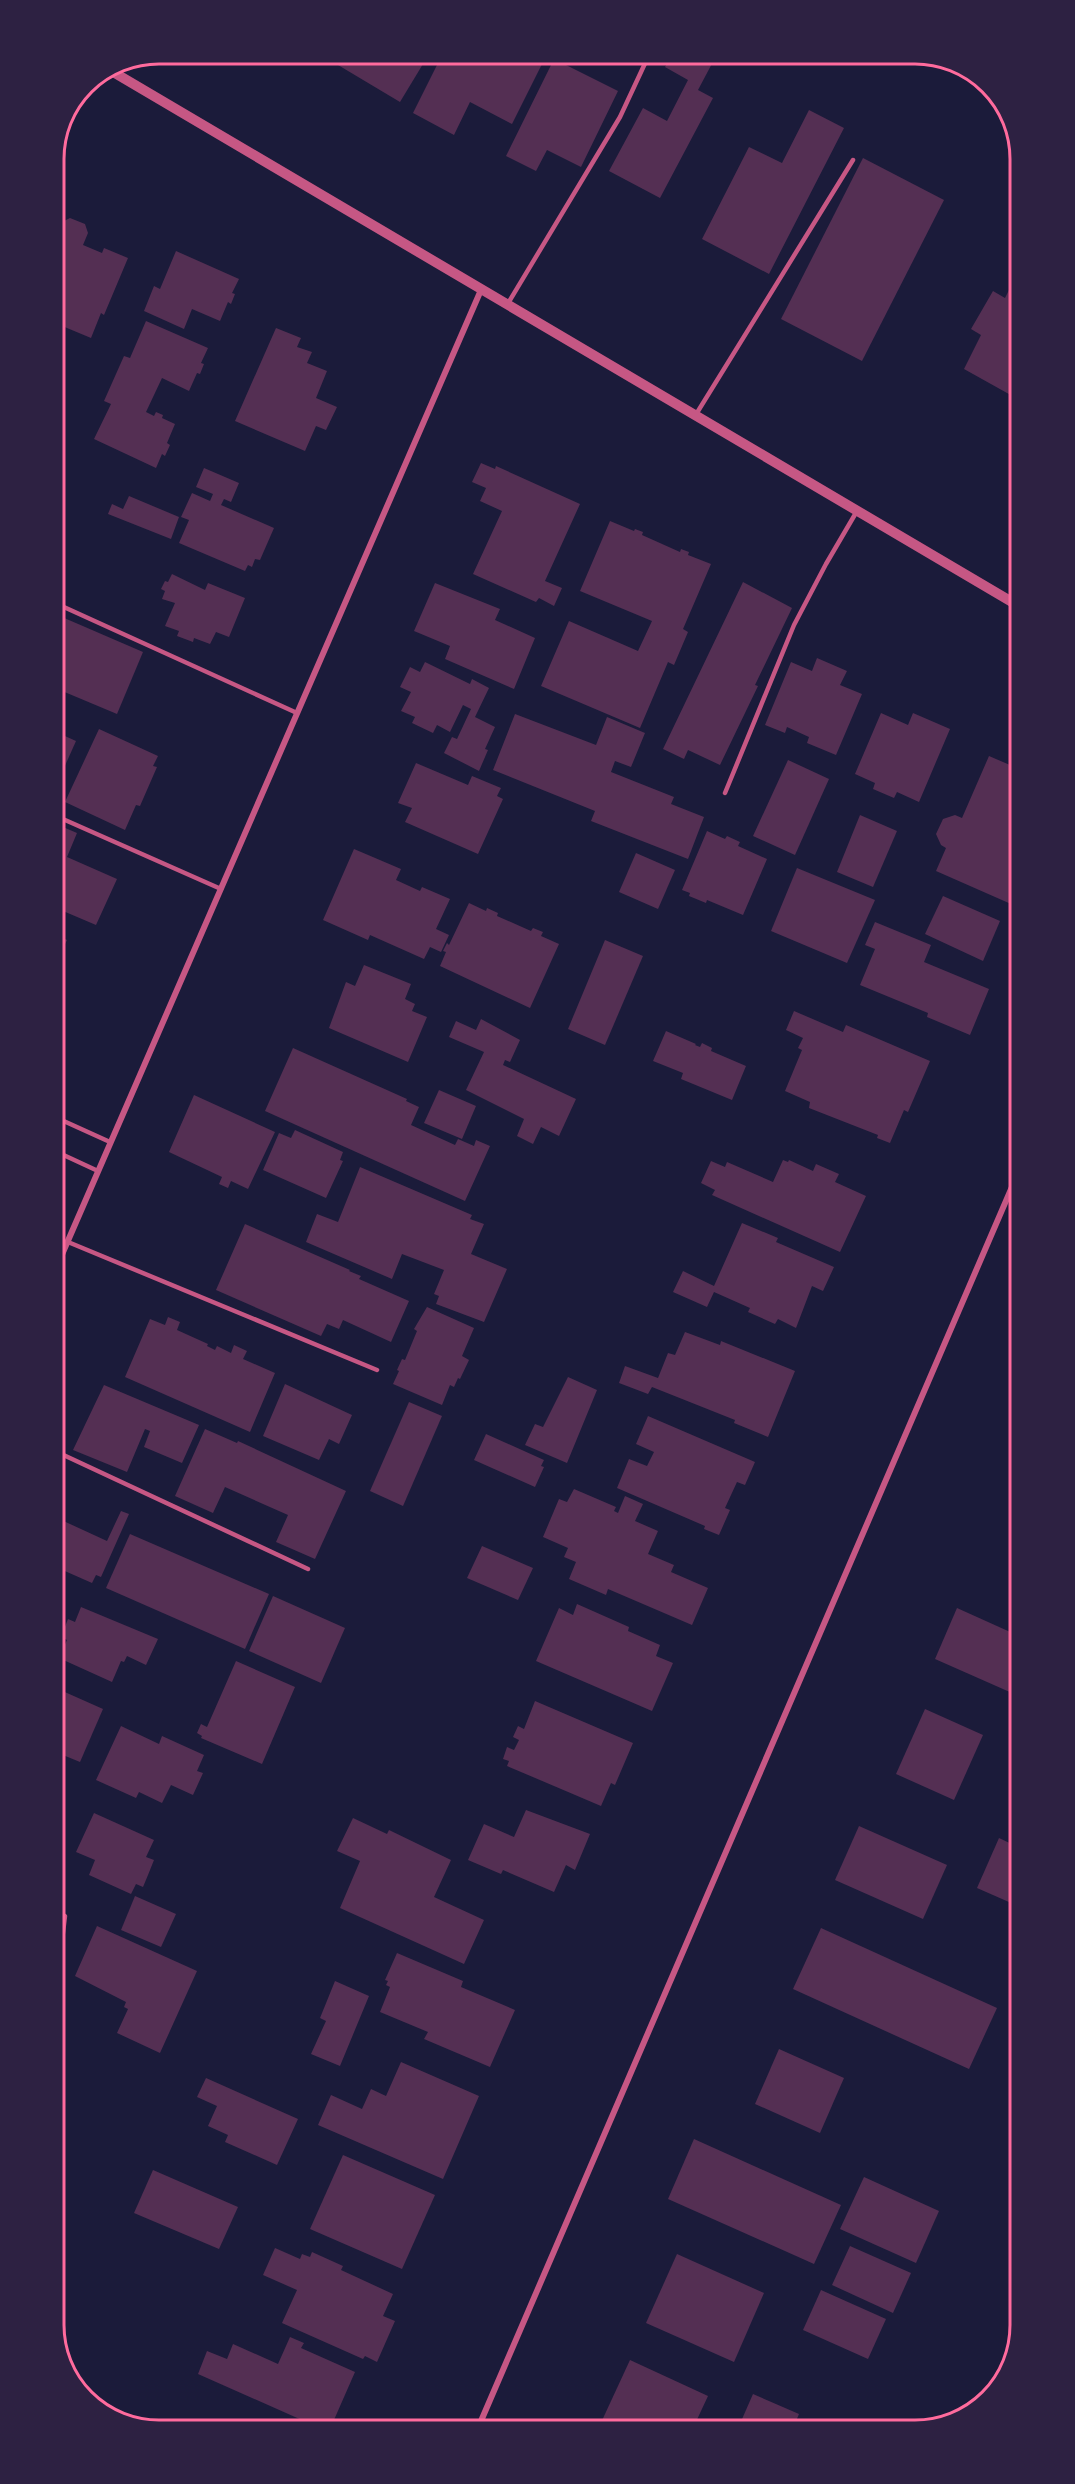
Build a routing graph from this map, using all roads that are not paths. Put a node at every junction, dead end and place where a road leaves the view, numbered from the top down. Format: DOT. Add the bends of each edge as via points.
graph roads {
  1 [pos="644,65"];
  2 [pos="117,75"];
  3 [pos="853,160"];
  4 [pos="481,290"];
  5 [pos="507,305"];
  6 [pos="695,416"];
  7 [pos="857,511"];
  8 [pos="1010,601"];
  9 [pos="65,607"];
  10 [pos="297,713"];
  11 [pos="725,793"];
  12 [pos="65,820"];
  13 [pos="221,889"];
  14 [pos="65,1121"];
  15 [pos="110,1142"];
  16 [pos="65,1155"];
  17 [pos="99,1171"];
  18 [pos="1010,1192"];
  19 [pos="68,1242"];
  20 [pos="64,1249"];
  21 [pos="377,1370"];
  22 [pos="64,1455"];
  23 [pos="308,1569"];
  24 [pos="482,2419"];
  1 -- 5 [label="lane" via="620,117"];
  2 -- 4 [label="street"];
  3 -- 6 [label="lane"];
  4 -- 5 [label="street"];
  4 -- 10 [label="street"];
  5 -- 6 [label="street"];
  6 -- 7 [label="street"];
  7 -- 8 [label="street"];
  7 -- 11 [label="lane" via="794,625"];
  9 -- 10 [label="lane"];
  10 -- 13 [label="street"];
  12 -- 13 [label="lane"];
  13 -- 15 [label="street"];
  14 -- 15 [label="lane"];
  15 -- 17 [label="street"];
  16 -- 17 [label="lane"];
  17 -- 19 [label="street"];
  18 -- 24 [label="street"];
  19 -- 20 [label="street"];
  19 -- 21 [label="lane"];
  22 -- 23 [label="lane"];
}
